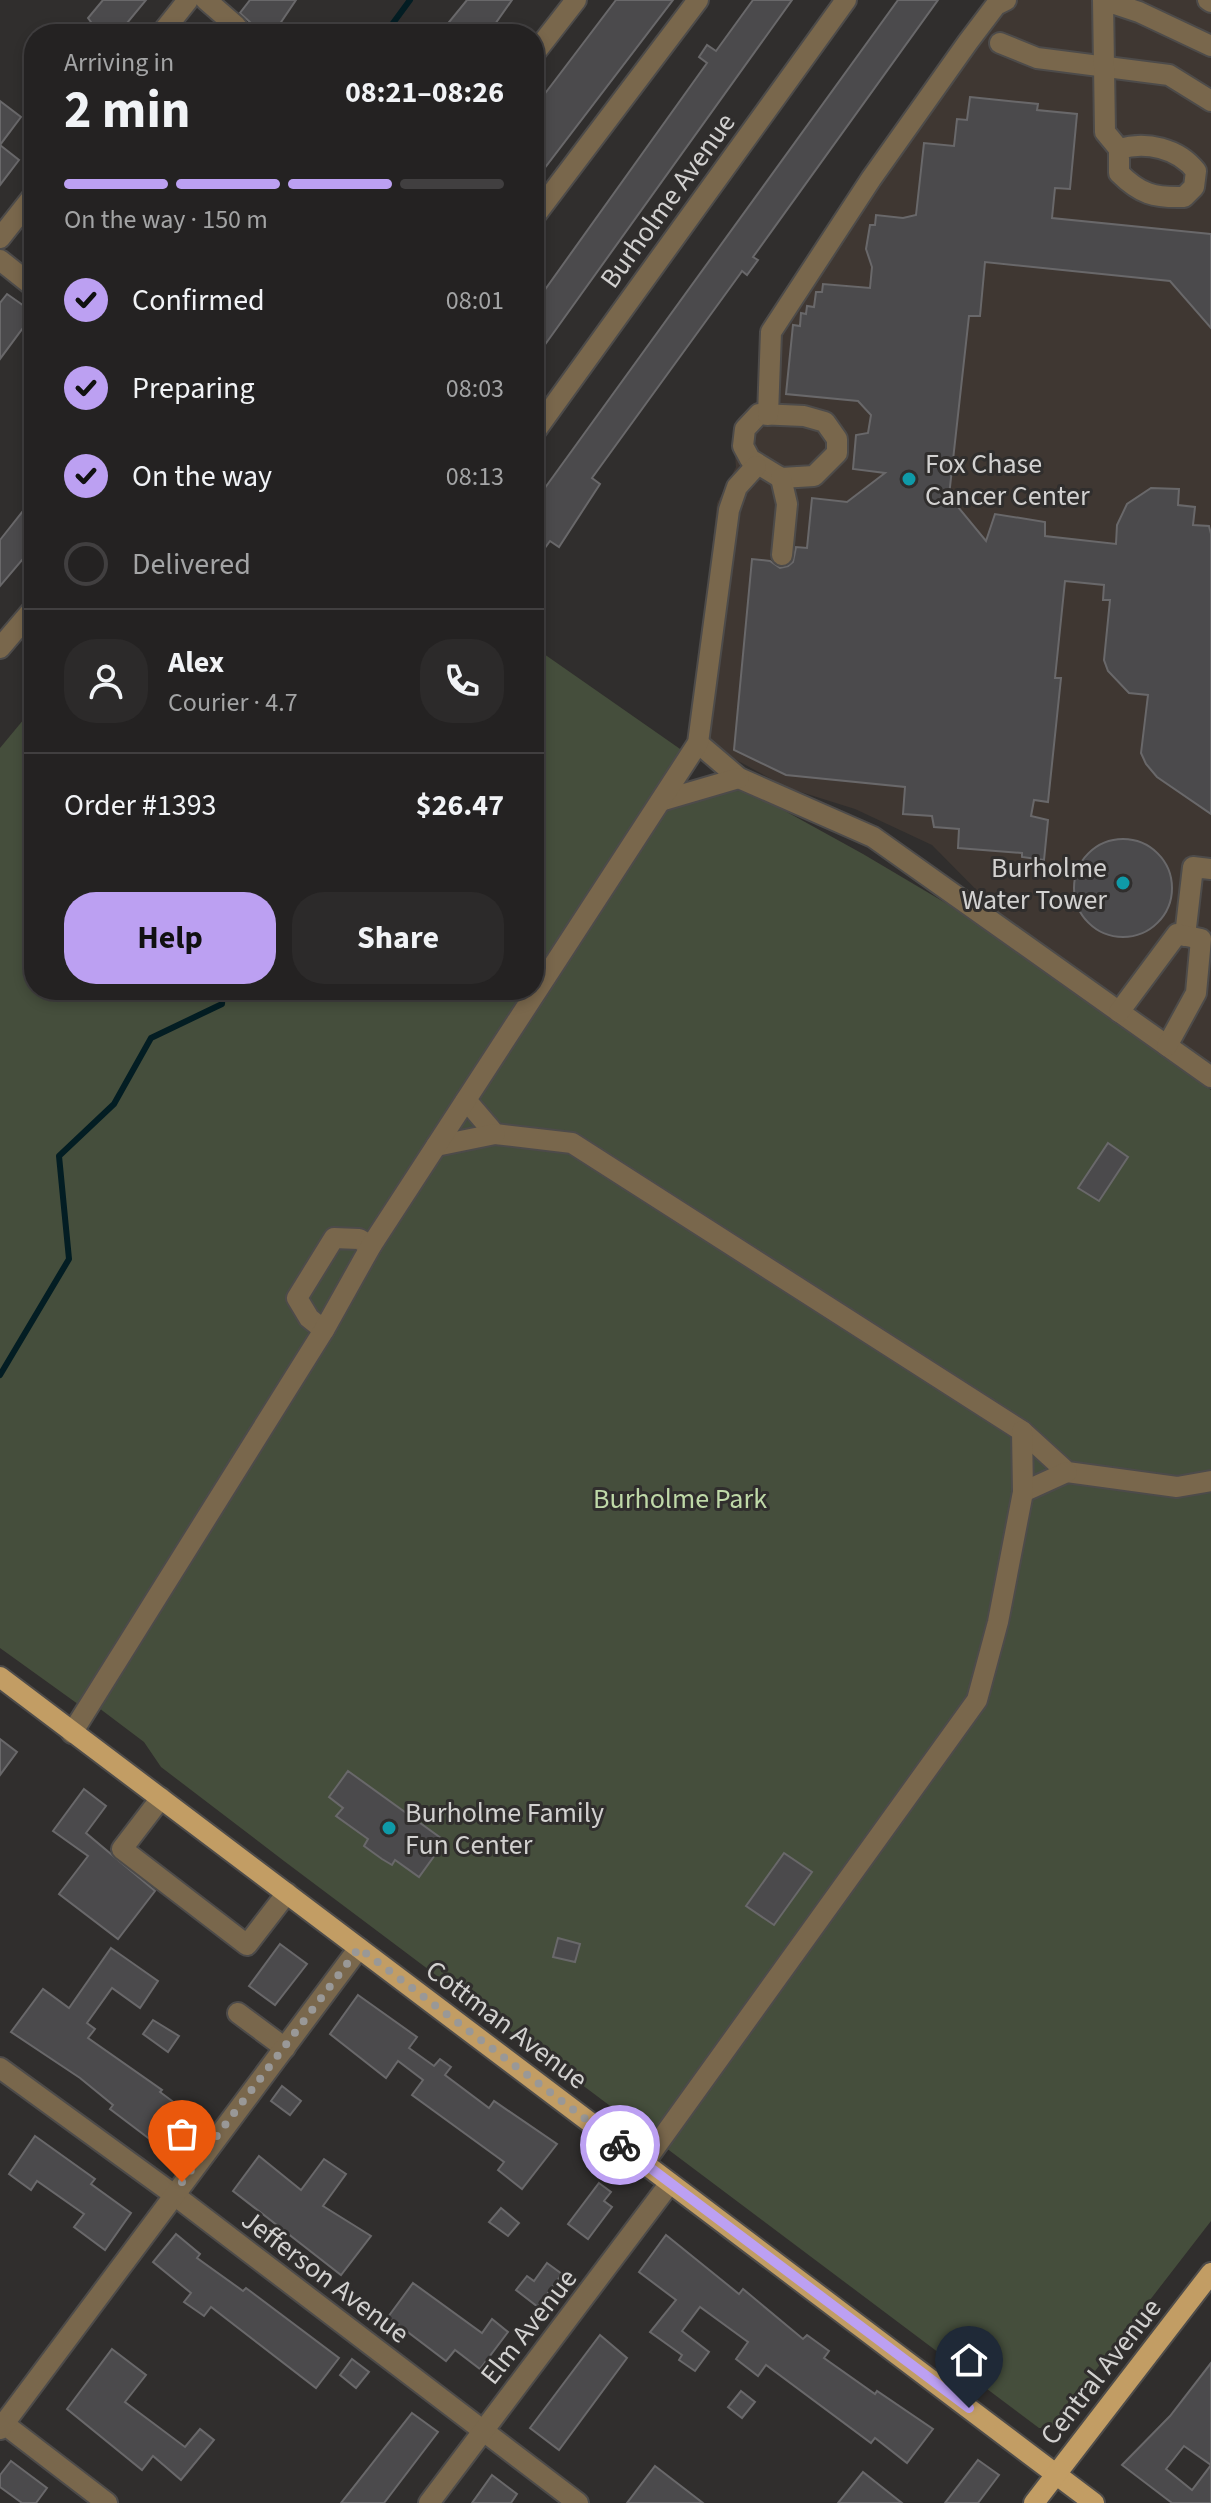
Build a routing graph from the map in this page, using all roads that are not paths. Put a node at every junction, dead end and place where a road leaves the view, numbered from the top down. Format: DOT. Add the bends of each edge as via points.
graph roads {
  1 [pos="188,0"];
  2 [pos="206,0"];
  3 [pos="576,0"];
  4 [pos="698,0"];
  5 [pos="846,0"];
  6 [pos="1006,0"];
  7 [pos="1101,0"];
  8 [pos="175,24"];
  9 [pos="234,24"];
  10 [pos="544,41"];
  11 [pos="1000,43"];
  12 [pos="1211,46"];
  13 [pos="1102,64"];
  14 [pos="1211,101"];
  15 [pos="1119,149"];
  16 [pos="1203,182"];
  17 [pos="544,204"];
  18 [pos="24,208"];
  19 [pos="0,238"];
  20 [pos="0,260"];
  21 [pos="24,279"];
  22 [pos="768,415"];
  23 [pos="544,419"];
  24 [pos="756,466"];
  25 [pos="781,478"];
  26 [pos="782,555"];
  27 [pos="24,620"];
  28 [pos="0,648"];
  29 [pos="698,743"];
  30 [pos="739,778"];
  31 [pos="664,800"];
  32 [pos="1211,869"];
  33 [pos="1185,936"];
  34 [pos="544,982"];
  35 [pos="532,1000"];
  36 [pos="1119,1012"];
  37 [pos="1167,1046"];
  38 [pos="1211,1077"];
  39 [pos="466,1100"];
  40 [pos="495,1134"];
  41 [pos="436,1146"];
  42 [pos="371,1246"];
  43 [pos="324,1330"];
  44 [pos="1022,1431"];
  45 [pos="1067,1472"];
  46 [pos="1211,1481"];
  47 [pos="1023,1492"];
  48 [pos="0,1677"];
  49 [pos="72,1733"];
  50 [pos="161,1798"];
  51 [pos="287,1893"];
  52 [pos="359,1948"];
  53 [pos="238,2013"];
  54 [pos="285,2048"];
  55 [pos="0,2068"];
  56 [pos="644,2163"];
  57 [pos="670,2183"];
  58 [pos="173,2194"];
  59 [pos="1211,2273"];
  60 [pos="2,2426"];
  61 [pos="483,2430"];
  62 [pos="1056,2474"];
  63 [pos="107,2503"];
  64 [pos="429,2503"];
  65 [pos="578,2503"];
  66 [pos="1034,2503"];
  67 [pos="1094,2503"];
  1 -- 8 [label="street"];
  2 -- 9 [label="street"];
  3 -- 10 [label="street"];
  4 -- 17 [label="street"];
  5 -- 23 [label="street, Burholme Avenue"];
  6 -- 22 [label="street" via="996,5 950,67 771,332"];
  7 -- 12 [label="street"];
  7 -- 13 [label="street"];
  11 -- 13 [label="street" via="1037,58"];
  13 -- 14 [label="street" via="1169,75"];
  13 -- 15 [label="street" via="1105,132"];
  15 -- 16 [label="street" via="1140,143 1187,160"];
  15 -- 16 [label="street" via="1119,173 1136,190 1157,198 1184,197"];
  18 -- 19 [label="street"];
  20 -- 21 [label="street"];
  22 -- 24 [label="street" via="759,414 745,429 743,446"];
  22 -- 25 [label="street" via="825,422 837,439 837,453 814,476"];
  24 -- 25 [label="street"];
  24 -- 29 [label="street" via="737,487 729,510"];
  25 -- 26 [label="street" via="787,504"];
  27 -- 28 [label="street"];
  29 -- 30 [label="street"];
  29 -- 31 [label="street"];
  30 -- 31 [label="street"];
  30 -- 36 [label="street" via="873,837"];
  31 -- 34 [label="street"];
  32 -- 33 [label="street" via="1193,867"];
  33 -- 36 [label="street" via="1177,934"];
  33 -- 37 [label="street" via="1201,939 1196,993"];
  35 -- 39 [label="street"];
  36 -- 37 [label="street"];
  37 -- 38 [label="street"];
  39 -- 40 [label="street"];
  39 -- 41 [label="street"];
  40 -- 41 [label="street"];
  40 -- 44 [label="street" via="572,1143"];
  41 -- 42 [label="street"];
  42 -- 43 [label="street"];
  42 -- 43 [label="street" via="359,1239 334,1238 297,1298"];
  43 -- 49 [label="street"];
  44 -- 45 [label="street"];
  44 -- 47 [label="street"];
  45 -- 46 [label="street" via="1177,1487"];
  45 -- 47 [label="street"];
  47 -- 56 [label="street" via="977,1700"];
  48 -- 49 [label="main road, Cottman Avenue"];
  49 -- 50 [label="main road, Cottman Avenue"];
  50 -- 51 [label="main road, Cottman Avenue"];
  50 -- 51 [label="street" via="122,1849 247,1945"];
  51 -- 52 [label="main road, Cottman Avenue"];
  52 -- 54 [label="street"];
  52 -- 56 [label="main road, Cottman Avenue"];
  53 -- 54 [label="street"];
  54 -- 58 [label="street"];
  55 -- 58 [label="street, Jefferson Avenue"];
  56 -- 57 [label="main road, Cottman Avenue"];
  57 -- 61 [label="street, Elm Avenue"];
  57 -- 62 [label="main road, Cottman Avenue"];
  58 -- 60 [label="street"];
  58 -- 61 [label="street, Jefferson Avenue"];
  59 -- 62 [label="main road, Central Avenue"];
  60 -- 63 [label="street"];
  61 -- 64 [label="street, Elm Avenue"];
  61 -- 65 [label="street, Jefferson Avenue"];
  62 -- 66 [label="main road, Central Avenue"];
  62 -- 67 [label="main road, Cottman Avenue"];
}
